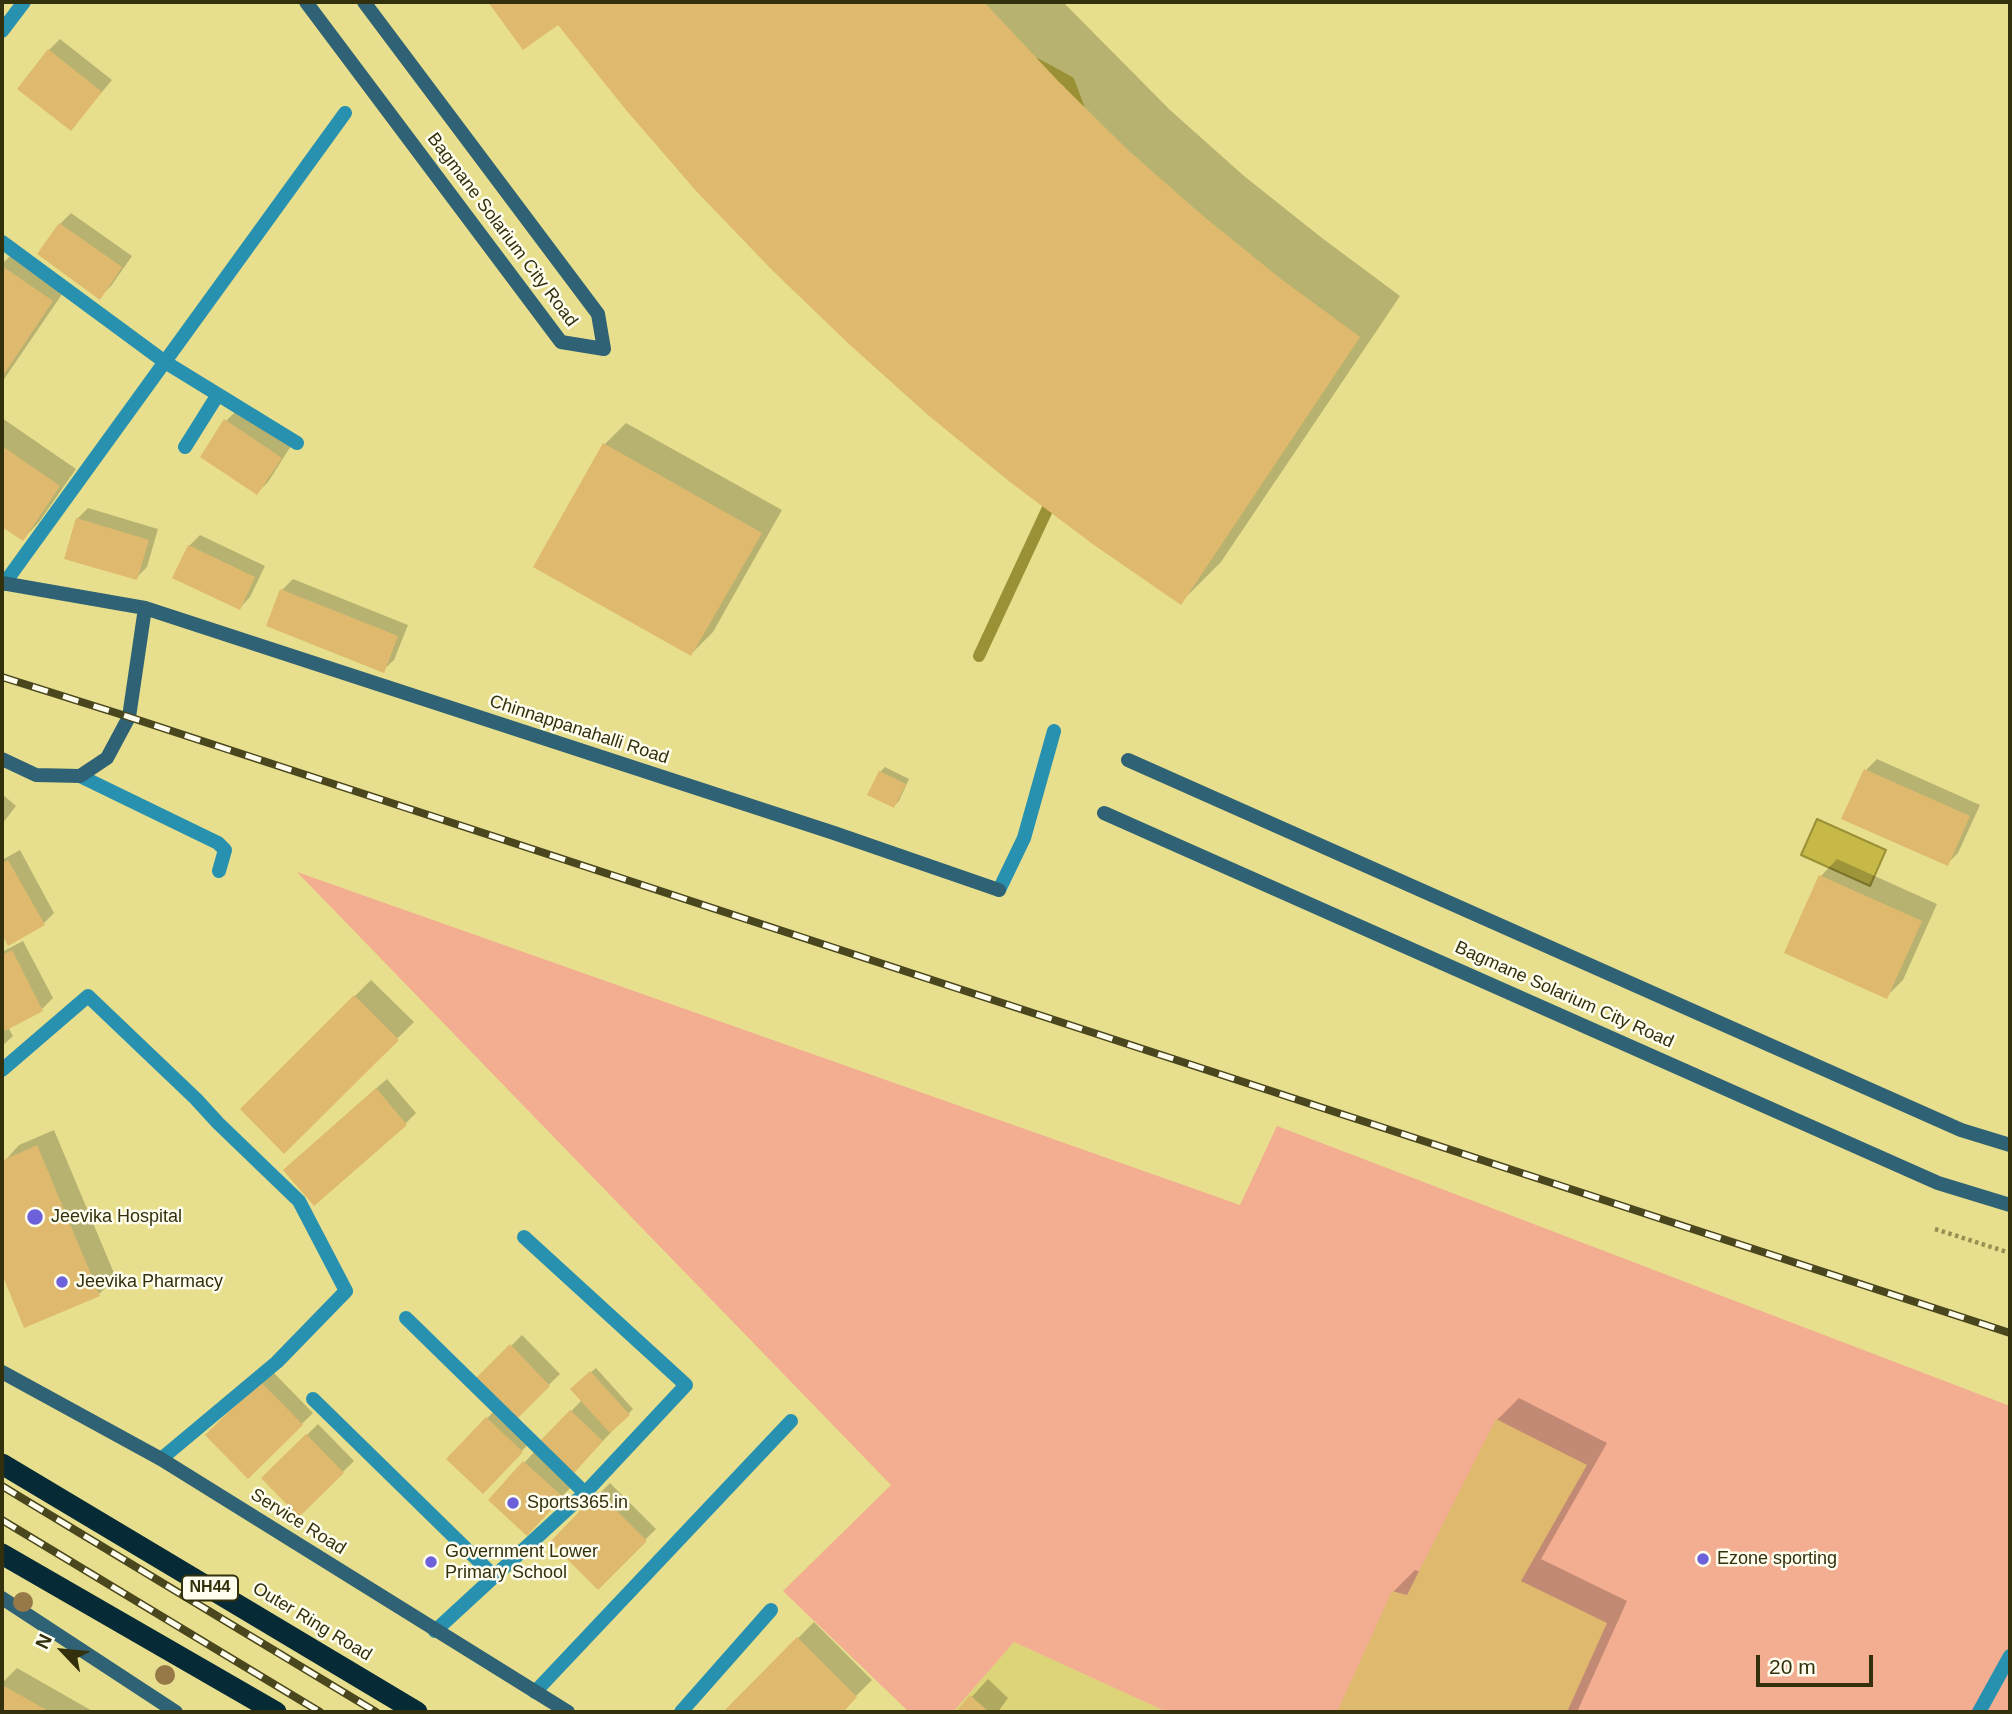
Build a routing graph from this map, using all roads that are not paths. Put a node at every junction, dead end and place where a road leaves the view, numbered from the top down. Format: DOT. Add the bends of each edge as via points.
graph roads {
  1 [pos="24,2"];
  2 [pos="306,2"];
  3 [pos="364,2"];
  4 [pos="2,31"];
  5 [pos="345,113"];
  6 [pos="2,242"];
  7 [pos="165,362"];
  8 [pos="217,396"];
  9 [pos="297,443"];
  10 [pos="185,447"];
  11 [pos="3,584"];
  12 [pos="145,608"];
  13 [pos="1055,731"];
  14 [pos="2,759"];
  15 [pos="1128,760"];
  16 [pos="80,776"];
  17 [pos="1104,813"];
  18 [pos="219,872"];
  19 [pos="2,1070"];
  20 [pos="2010,1145"];
  21 [pos="2010,1205"];
  22 [pos="524,1237"];
  23 [pos="406,1318"];
  24 [pos="2,1372"];
  25 [pos="313,1399"];
  26 [pos="792,1421"];
  27 [pos="161,1459"];
  28 [pos="2,1464"];
  29 [pos="584,1493"];
  30 [pos="2,1554"];
  31 [pos="494,1576"];
  32 [pos="2,1598"];
  33 [pos="771,1610"];
  34 [pos="435,1631"];
  35 [pos="2010,1656"];
  36 [pos="535,1692"];
  37 [pos="176,1712"];
  38 [pos="276,1712"];
  39 [pos="417,1712"];
  40 [pos="568,1712"];
  41 [pos="681,1712"];
  42 [pos="1979,1712"];
  1 -- 4 [label="street"];
  2 -- 3 [label="street, Bagmane Solarium City Road" via="561,342 604,349 598,314"];
  5 -- 7 [label="street"];
  6 -- 7 [label="street"];
  7 -- 8 [label="street"];
  7 -- 11 [label="street"];
  8 -- 9 [label="street"];
  8 -- 10 [label="street"];
  11 -- 12 [label="street, Chinnappanahalli Road"];
  12 -- 13 [label="street, Chinnappanahalli Road" via="999,890 1024,838"];
  12 -- 16 [label="street" via="129,717 107,758"];
  14 -- 16 [label="street" via="36,775"];
  15 -- 20 [label="street" via="1961,1129"];
  16 -- 18 [label="street" via="218,843 225,850"];
  17 -- 21 [label="street, Bagmane Solarium City Road" via="1938,1183"];
  19 -- 27 [label="street" via="88,996 299,1201 345,1292 277,1362"];
  22 -- 29 [label="street" via="686,1385"];
  23 -- 29 [label="street"];
  24 -- 27 [label="street, Service Road"];
  25 -- 31 [label="street"];
  26 -- 36 [label="street"];
  27 -- 34 [label="street, Service Road"];
  28 -- 39 [label="highway, Outer Ring Road / NH44"];
  29 -- 31 [label="street"];
  30 -- 38 [label="highway"];
  31 -- 34 [label="street"];
  32 -- 37 [label="street"];
  33 -- 41 [label="street"];
  34 -- 36 [label="street, Service Road"];
  35 -- 42 [label="street"];
  36 -- 40 [label="street, Service Road"];
}
